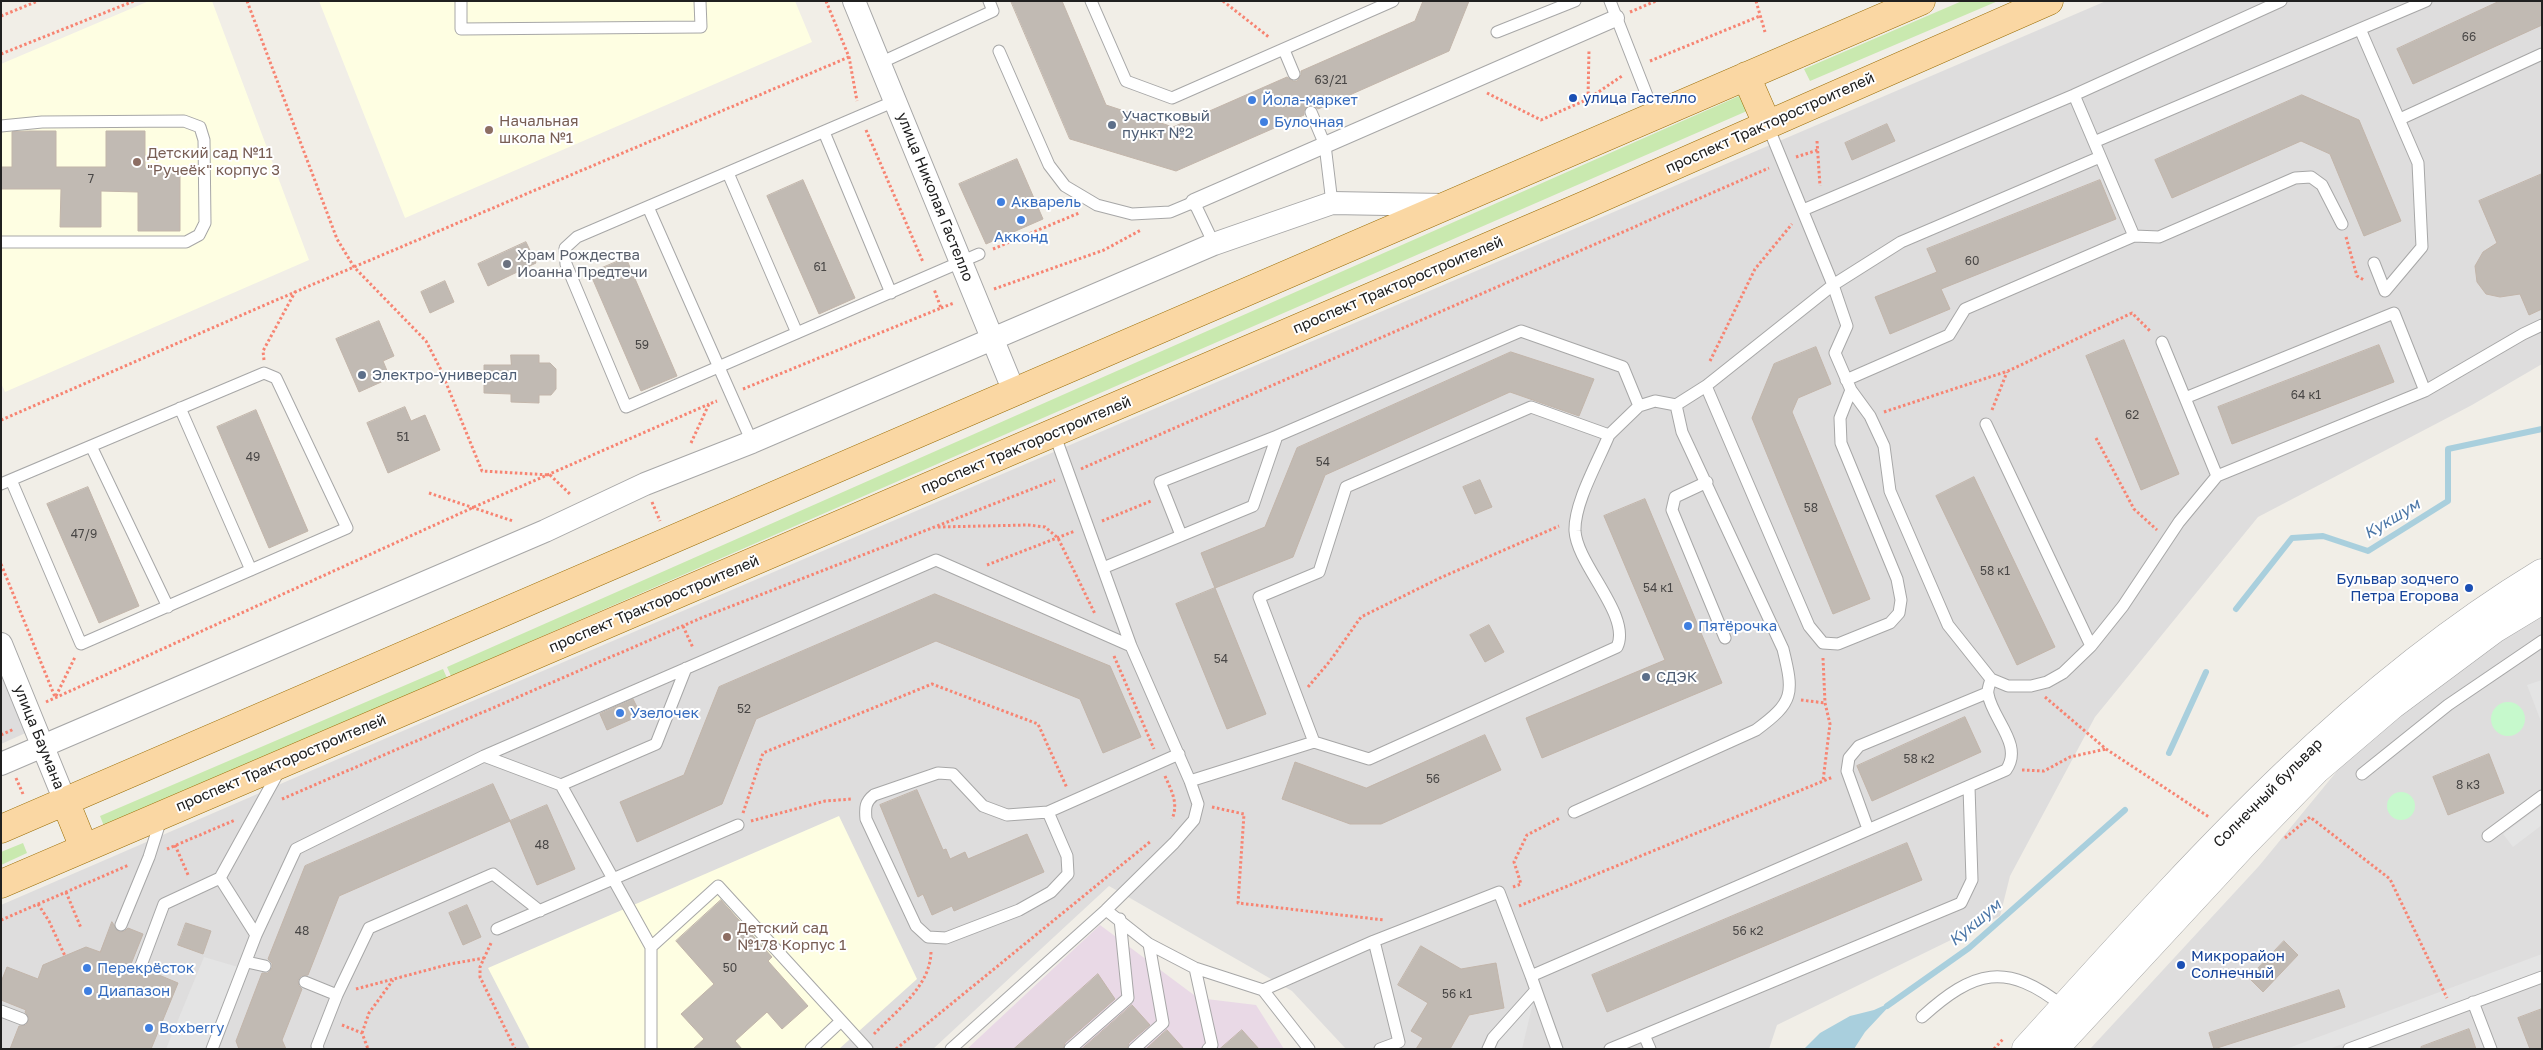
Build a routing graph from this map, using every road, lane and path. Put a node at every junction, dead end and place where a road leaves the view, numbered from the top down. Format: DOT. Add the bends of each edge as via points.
graph roads {
  1 [pos="38,1"];
  2 [pos="134,1"];
  3 [pos="247,1"];
  4 [pos="461,1"];
  5 [pos="700,1"];
  6 [pos="826,1"];
  7 [pos="854,1"];
  8 [pos="989,1"];
  9 [pos="1091,1"];
  10 [pos="1223,1"];
  11 [pos="1393,1"];
  12 [pos="1576,1"];
  13 [pos="1610,1"];
  14 [pos="1656,1"];
  15 [pos="1756,1"];
  16 [pos="1922,1"];
  17 [pos="2049,1"];
  18 [pos="2280,1"];
  19 [pos="2426,1"];
  20 [pos="1,16"];
  21 [pos="1760,16"];
  22 [pos="1616,18"];
  23 [pos="2360,29"];
  24 [pos="1589,30"];
  25 [pos="1497,32"];
  26 [pos="1765,32"];
  27 [pos="1284,50"];
  28 [pos="999,51"];
  29 [pos="1,54"];
  30 [pos="2542,54"];
  31 [pos="849,57"];
  32 [pos="880,63"];
  33 [pos="1636,67"];
  34 [pos="1294,74"];
  35 [pos="1746,76"];
  36 [pos="1467,83"];
  37 [pos="2074,95"];
  38 [pos="1588,99"];
  39 [pos="895,101"];
  40 [pos="1311,112"];
  41 [pos="860,116"];
  42 [pos="1655,116"];
  43 [pos="2400,118"];
  44 [pos="1768,124"];
  45 [pos="1,126"];
  46 [pos="824,132"];
  47 [pos="1817,141"];
  48 [pos="2094,142"];
  49 [pos="1325,145"];
  50 [pos="1818,150"];
  51 [pos="2100,157"];
  52 [pos="1782,162"];
  53 [pos="728,173"];
  54 [pos="1194,202"];
  55 [pos="1332,203"];
  56 [pos="1821,203"];
  57 [pos="1097,205"];
  58 [pos="1447,205"];
  59 [pos="648,207"];
  60 [pos="1803,210"];
  61 [pos="1151,215"];
  62 [pos="2342,224"];
  63 [pos="2134,236"];
  64 [pos="1,242"];
  65 [pos="1214,244"];
  66 [pos="970,258"];
  67 [pos="2374,263"];
  68 [pos="354,267"];
  69 [pos="929,276"];
  70 [pos="1833,286"];
  71 [pos="991,290"];
  72 [pos="295,292"];
  73 [pos="890,292"];
  74 [pos="958,301"];
  75 [pos="941,308"];
  76 [pos="2542,325"];
  77 [pos="797,333"];
  78 [pos="994,340"];
  79 [pos="2162,342"];
  80 [pos="718,368"];
  81 [pos="2008,371"];
  82 [pos="264,373"];
  83 [pos="1848,385"];
  84 [pos="1706,386"];
  85 [pos="2426,391"];
  86 [pos="730,394"];
  87 [pos="1015,394"];
  88 [pos="2185,398"];
  89 [pos="709,404"];
  90 [pos="1676,405"];
  91 [pos="1639,406"];
  92 [pos="180,408"];
  93 [pos="1870,416"];
  94 [pos="1,420"];
  95 [pos="1986,424"];
  96 [pos="1054,433"];
  97 [pos="1610,435"];
  98 [pos="1277,436"];
  99 [pos="2096,438"];
  100 [pos="752,442"];
  101 [pos="92,446"];
  102 [pos="677,473"];
  103 [pos="1069,474"];
  104 [pos="550,475"];
  105 [pos="2217,476"];
  106 [pos="6,482"];
  107 [pos="1707,482"];
  108 [pos="428,493"];
  109 [pos="1165,495"];
  110 [pos="472,508"];
  111 [pos="587,511"];
  112 [pos="1575,517"];
  113 [pos="1088,526"];
  114 [pos="545,530"];
  115 [pos="1181,534"];
  116 [pos="2168,539"];
  117 [pos="1,564"];
  118 [pos="1103,568"];
  119 [pos="251,570"];
  120 [pos="2542,573"];
  121 [pos="966,574"];
  122 [pos="2542,600"];
  123 [pos="168,607"];
  124 [pos="683,626"];
  125 [pos="1725,638"];
  126 [pos="1823,643"];
  127 [pos="1,644"];
  128 [pos="81,644"];
  129 [pos="2541,644"];
  130 [pos="1132,646"];
  131 [pos="2091,646"];
  132 [pos="694,651"];
  133 [pos="686,668"];
  134 [pos="1991,679"];
  135 [pos="2031,686"];
  136 [pos="1987,693"];
  137 [pos="55,697"];
  138 [pos="1298,699"];
  139 [pos="1789,699"];
  140 [pos="1825,703"];
  141 [pos="19,727"];
  142 [pos="1,735"];
  143 [pos="1314,742"];
  144 [pos="42,747"];
  145 [pos="2106,749"];
  146 [pos="1179,754"];
  147 [pos="484,756"];
  148 [pos="283,763"];
  149 [pos="1,764"];
  150 [pos="2006,770"];
  151 [pos="1847,771"];
  152 [pos="2362,774"];
  153 [pos="1190,781"];
  154 [pos="1823,781"];
  155 [pos="561,785"];
  156 [pos="1969,787"];
  157 [pos="2542,796"];
  158 [pos="867,800"];
  159 [pos="1073,800"];
  160 [pos="1175,800"];
  161 [pos="65,802"];
  162 [pos="1209,806"];
  163 [pos="257,810"];
  164 [pos="1048,812"];
  165 [pos="1574,812"];
  166 [pos="162,815"];
  167 [pos="2210,818"];
  168 [pos="1170,824"];
  169 [pos="738,825"];
  170 [pos="1,829"];
  171 [pos="1868,829"];
  172 [pos="1158,835"];
  173 [pos="2488,836"];
  174 [pos="2280,842"];
  175 [pos="175,845"];
  176 [pos="84,848"];
  177 [pos="149,857"];
  178 [pos="220,878"];
  179 [pos="613,879"];
  180 [pos="1,884"];
  181 [pos="194,889"];
  182 [pos="66,892"];
  183 [pos="1499,892"];
  184 [pos="38,904"];
  185 [pos="540,910"];
  186 [pos="1106,910"];
  187 [pos="1506,912"];
  188 [pos="1120,919"];
  189 [pos="1,920"];
  190 [pos="1418,924"];
  191 [pos="121,925"];
  192 [pos="82,928"];
  193 [pos="497,929"];
  194 [pos="256,935"];
  195 [pos="928,937"];
  196 [pos="1374,941"];
  197 [pos="1149,944"];
  198 [pos="651,947"];
  199 [pos="65,956"];
  200 [pos="484,958"];
  201 [pos="247,962"];
  202 [pos="265,966"];
  203 [pos="140,968"];
  204 [pos="1196,968"];
  205 [pos="1531,976"];
  206 [pos="2542,977"];
  207 [pos="394,979"];
  208 [pos="305,982"];
  209 [pos="1263,990"];
  210 [pos="1536,990"];
  211 [pos="337,995"];
  212 [pos="2473,1002"];
  213 [pos="2453,1010"];
  214 [pos="1,1011"];
  215 [pos="2072,1014"];
  216 [pos="1922,1017"];
  217 [pos="22,1019"];
  218 [pos="327,1020"];
  219 [pos="841,1021"];
  220 [pos="362,1033"];
  221 [pos="1644,1035"];
  222 [pos="865,1047"];
  223 [pos="2353,1048"];
  224 [pos="212,1049"];
  225 [pos="318,1049"];
  226 [pos="368,1049"];
  227 [pos="515,1049"];
  228 [pos="652,1049"];
  229 [pos="810,1049"];
  230 [pos="896,1049"];
  231 [pos="951,1049"];
  232 [pos="1070,1049"];
  233 [pos="1134,1049"];
  234 [pos="1208,1049"];
  235 [pos="1309,1049"];
  236 [pos="1380,1049"];
  237 [pos="1488,1049"];
  238 [pos="1557,1049"];
  239 [pos="1610,1049"];
  240 [pos="1650,1049"];
  241 [pos="2026,1049"];
  242 [pos="2054,1049"];
  243 [pos="2491,1049"];
  1 -- 20 [label="path"];
  2 -- 29 [label="path"];
  3 -- 68 [label="path" via="337,239"];
  4 -- 5 [label="lane" via="460,29 701,27"];
  6 -- 31 [label="path"];
  7 -- 32 [label="street, улица Николая Гастелло"];
  8 -- 32 [label="lane" via="993,11"];
  9 -- 27 [label="lane" via="1126,81 1172,98"];
  10 -- 27 [label="path"];
  11 -- 27 [label="lane"];
  12 -- 25 [label="lane"];
  13 -- 22 [label="lane"];
  14 -- 22 [label="path"];
  15 -- 21 [label="path"];
  16 -- 35 [label="main road"];
  17 -- 44 [label="main road, проспект Тракторостроителей"];
  18 -- 37 [label="lane"];
  19 -- 23 [label="lane"];
  21 -- 26 [label="path"];
  21 -- 33 [label="path"];
  22 -- 24 [label="street"];
  22 -- 33 [label="lane"];
  23 -- 43 [label="lane"];
  23 -- 48 [label="lane"];
  24 -- 36 [label="street"];
  24 -- 38 [label="path"];
  27 -- 34 [label="lane"];
  28 -- 57 [label="lane" via="1049,165 1065,186"];
  30 -- 43 [label="lane"];
  31 -- 41 [label="path"];
  31 -- 68 [label="path"];
  32 -- 39 [label="street, улица Николая Гастелло"];
  33 -- 38 [label="path"];
  33 -- 42 [label="lane"];
  35 -- 42 [label="main road"];
  35 -- 44 [label="main road"];
  36 -- 38 [label="path" via="1541,120"];
  36 -- 49 [label="street"];
  37 -- 48 [label="lane"];
  37 -- 56 [label="lane"];
  39 -- 41 [label="lane"];
  39 -- 66 [label="street, улица Николая Гастелло"];
  40 -- 49 [label="lane"];
  41 -- 46 [label="lane"];
  41 -- 69 [label="path"];
  42 -- 58 [label="main road"];
  43 -- 67 [label="lane" via="2418,163 2422,247 2385,290"];
  44 -- 52 [label="lane"];
  44 -- 96 [label="main road, проспект Тракторостроителей"];
  45 -- 64 [label="lane" via="42,122 184,121 200,127 204,140 204,223 199,235 186,242"];
  46 -- 53 [label="lane"];
  46 -- 73 [label="lane"];
  47 -- 50 [label="path"];
  48 -- 51 [label="lane"];
  49 -- 54 [label="street"];
  49 -- 55 [label="lane"];
  50 -- 52 [label="path"];
  50 -- 56 [label="path"];
  51 -- 63 [label="lane"];
  51 -- 70 [label="lane" via="1901,242"];
  52 -- 60 [label="lane"];
  52 -- 103 [label="path"];
  53 -- 59 [label="lane"];
  53 -- 77 [label="lane"];
  54 -- 61 [label="lane" via="1170,212"];
  54 -- 65 [label="lane"];
  55 -- 58 [label="street"];
  55 -- 65 [label="street"];
  56 -- 60 [label="lane"];
  57 -- 61 [label="lane"];
  57 -- 66 [label="path"];
  58 -- 87 [label="main road"];
  59 -- 80 [label="lane"];
  59 -- 80 [label="lane" via="577,237 566,248 566,264 626,407"];
  60 -- 70 [label="lane"];
  60 -- 84 [label="path" via="1755,269 1710,362"];
  61 -- 71 [label="path" via="1141,229 1104,250"];
  62 -- 63 [label="lane" via="2322,185 2310,177 2295,178 2159,237"];
  63 -- 83 [label="lane" via="1965,309 1949,335"];
  65 -- 78 [label="street"];
  66 -- 69 [label="lane"];
  66 -- 78 [label="street, улица Николая Гастелло"];
  68 -- 72 [label="path"];
  68 -- 104 [label="path" via="426,341 482,471"];
  69 -- 73 [label="lane"];
  69 -- 75 [label="path"];
  70 -- 83 [label="lane" via="1847,326 1835,353"];
  70 -- 84 [label="lane"];
  72 -- 82 [label="path" via="263,351"];
  72 -- 94 [label="path"];
  73 -- 77 [label="lane"];
  74 -- 75 [label="path"];
  75 -- 86 [label="path"];
  76 -- 85 [label="lane"];
  77 -- 80 [label="lane"];
  78 -- 87 [label="street, улица Николая Гастелло"];
  78 -- 100 [label="street"];
  79 -- 81 [label="path" via="2132,313"];
  79 -- 88 [label="lane"];
  80 -- 86 [label="lane"];
  81 -- 93 [label="path"];
  81 -- 95 [label="path"];
  82 -- 92 [label="lane"];
  82 -- 119 [label="lane" via="276,378 346,528"];
  83 -- 93 [label="lane"];
  83 -- 126 [label="lane" via="1840,418 1841,443 1897,579 1901,600 1899,613 1890,623 1838,644"];
  84 -- 90 [label="lane"];
  84 -- 126 [label="lane" via="1809,626"];
  85 -- 88 [label="lane" via="2394,313"];
  85 -- 105 [label="lane"];
  86 -- 89 [label="path"];
  86 -- 100 [label="lane"];
  87 -- 161 [label="main road"];
  88 -- 105 [label="lane"];
  89 -- 102 [label="path"];
  89 -- 104 [label="path"];
  90 -- 91 [label="lane" via="1655,401"];
  90 -- 107 [label="lane" via="1682,432"];
  91 -- 97 [label="lane"];
  91 -- 98 [label="lane" via="1623,367 1521,331"];
  92 -- 101 [label="lane"];
  92 -- 119 [label="lane"];
  93 -- 134 [label="lane" via="1884,446 1890,491 1948,625"];
  95 -- 131 [label="lane"];
  96 -- 103 [label="lane"];
  96 -- 148 [label="main road, проспект Тракторостроителей"];
  97 -- 112 [label="lane"];
  97 -- 138 [label="lane" via="1531,407 1346,487 1319,572 1259,597"];
  98 -- 109 [label="lane" via="1160,482"];
  98 -- 115 [label="lane" via="1253,506"];
  99 -- 116 [label="path" via="2134,509"];
  100 -- 102 [label="street"];
  101 -- 106 [label="lane"];
  101 -- 123 [label="lane"];
  102 -- 111 [label="street"];
  103 -- 113 [label="lane"];
  103 -- 124 [label="path"];
  104 -- 110 [label="path"];
  104 -- 111 [label="path"];
  105 -- 116 [label="lane"];
  106 -- 128 [label="lane"];
  107 -- 125 [label="lane" via="1675,497 1672,510"];
  107 -- 139 [label="lane" via="1783,649 1790,677"];
  108 -- 110 [label="path"];
  109 -- 113 [label="path"];
  109 -- 115 [label="lane"];
  110 -- 114 [label="path"];
  110 -- 137 [label="path"];
  111 -- 114 [label="street"];
  112 -- 138 [label="path" via="1361,617"];
  112 -- 143 [label="lane" via="1580,551 1619,624 1621,639 1617,647 1369,759"];
  113 -- 118 [label="lane"];
  113 -- 121 [label="path"];
  114 -- 144 [label="street"];
  115 -- 118 [label="lane"];
  116 -- 131 [label="lane" via="2123,606"];
  117 -- 137 [label="path"];
  118 -- 130 [label="lane"];
  119 -- 123 [label="lane"];
  120 -- 215 [label="street, Солнечный бульвар" via="2475,615 2345,717 2226,832"];
  121 -- 130 [label="lane"];
  121 -- 133 [label="lane" via="936,560"];
  122 -- 215 [label="street, Солнечный бульвар" via="2494,630 2392,704 2317,769"];
  123 -- 128 [label="lane"];
  124 -- 132 [label="path"];
  124 -- 163 [label="path"];
  126 -- 140 [label="path"];
  127 -- 144 [label="street, улица Баумана"];
  128 -- 137 [label="path"];
  129 -- 152 [label="lane" via="2448,705"];
  130 -- 146 [label="lane"];
  131 -- 135 [label="lane" via="2063,673"];
  133 -- 147 [label="lane"];
  133 -- 155 [label="lane" via="656,744"];
  134 -- 135 [label="lane" via="2008,686"];
  134 -- 136 [label="lane"];
  135 -- 145 [label="path"];
  136 -- 150 [label="lane" via="2012,750 2012,762"];
  136 -- 151 [label="lane" via="1859,746 1849,758"];
  138 -- 143 [label="lane"];
  139 -- 140 [label="path"];
  139 -- 165 [label="lane" via="1779,714 1756,730"];
  140 -- 154 [label="path" via="1830,724"];
  141 -- 142 [label="path"];
  143 -- 153 [label="lane"];
  144 -- 149 [label="street"];
  144 -- 161 [label="street, улица Баумана"];
  145 -- 150 [label="path" via="2070,757 2044,770"];
  145 -- 167 [label="path"];
  146 -- 153 [label="lane"];
  146 -- 159 [label="lane"];
  147 -- 155 [label="lane"];
  147 -- 194 [label="lane" via="296,849"];
  148 -- 163 [label="lane"];
  148 -- 166 [label="main road, проспект Тракторостроителей"];
  150 -- 156 [label="lane"];
  151 -- 154 [label="path"];
  151 -- 171 [label="lane"];
  153 -- 186 [label="lane" via="1198,804 1194,820"];
  154 -- 187 [label="path"];
  155 -- 179 [label="lane"];
  156 -- 171 [label="lane"];
  156 -- 221 [label="lane" via="1972,880 1961,903"];
  157 -- 173 [label="lane"];
  158 -- 164 [label="lane" via="938,772 953,774 983,806 1007,815"];
  158 -- 169 [label="path" via="825,801"];
  158 -- 195 [label="lane" via="866,819 916,926"];
  159 -- 164 [label="lane"];
  159 -- 169 [label="path" via="1038,724 932,684 763,753"];
  160 -- 168 [label="path" via="1176,810"];
  161 -- 170 [label="main road"];
  161 -- 176 [label="main road"];
  162 -- 190 [label="path" via="1244,814 1238,903"];
  163 -- 175 [label="path"];
  163 -- 178 [label="lane"];
  164 -- 195 [label="lane" via="1067,856 1068,874 1051,892 1019,910 946,938"];
  165 -- 183 [label="path" via="1528,835 1514,862 1521,884"];
  166 -- 176 [label="main road, проспект Тракторостроителей"];
  166 -- 177 [label="lane"];
  169 -- 179 [label="lane"];
  171 -- 205 [label="lane"];
  172 -- 230 [label="path"];
  174 -- 213 [label="path" via="2310,817 2390,879"];
  175 -- 177 [label="path"];
  175 -- 181 [label="path"];
  176 -- 180 [label="main road, проспект Тракторостроителей"];
  177 -- 182 [label="path"];
  177 -- 191 [label="lane"];
  178 -- 181 [label="lane"];
  178 -- 194 [label="lane"];
  179 -- 185 [label="lane"];
  179 -- 198 [label="lane"];
  181 -- 203 [label="lane" via="164,904"];
  182 -- 184 [label="path"];
  182 -- 192 [label="path"];
  183 -- 187 [label="lane"];
  183 -- 190 [label="lane"];
  184 -- 189 [label="path"];
  184 -- 199 [label="path"];
  185 -- 193 [label="lane"];
  185 -- 211 [label="lane" via="493,874 369,928"];
  186 -- 188 [label="lane"];
  186 -- 231 [label="lane"];
  187 -- 205 [label="lane"];
  188 -- 197 [label="lane"];
  188 -- 232 [label="lane" via="1128,998"];
  190 -- 196 [label="lane"];
  193 -- 200 [label="path"];
  194 -- 201 [label="lane"];
  195 -- 222 [label="path" via="931,953 922,982"];
  196 -- 209 [label="lane"];
  196 -- 236 [label="lane" via="1399,1042"];
  197 -- 204 [label="lane"];
  197 -- 233 [label="lane" via="1164,1023"];
  198 -- 219 [label="lane" via="718,886"];
  198 -- 228 [label="lane"];
  200 -- 207 [label="path"];
  200 -- 227 [label="path" via="480,977"];
  201 -- 202 [label="lane"];
  201 -- 224 [label="lane"];
  204 -- 209 [label="lane"];
  204 -- 234 [label="lane" via="1212,1045"];
  205 -- 210 [label="lane"];
  206 -- 212 [label="lane"];
  207 -- 211 [label="path"];
  207 -- 220 [label="path" via="369,1013"];
  208 -- 211 [label="lane"];
  209 -- 235 [label="lane"];
  210 -- 237 [label="lane" via="1493,1038"];
  210 -- 238 [label="lane"];
  211 -- 218 [label="lane"];
  212 -- 213 [label="lane"];
  212 -- 243 [label="lane"];
  213 -- 223 [label="lane"];
  214 -- 217 [label="lane"];
  215 -- 216 [label="lane" via="2026,982 1987,978 1965,984 1947,994"];
  215 -- 241 [label="street, Солнечный бульвар"];
  215 -- 242 [label="street, Солнечный бульвар"];
  218 -- 220 [label="path"];
  218 -- 225 [label="lane"];
  219 -- 222 [label="lane"];
  219 -- 229 [label="lane"];
  220 -- 226 [label="path"];
  221 -- 239 [label="lane"];
  221 -- 240 [label="lane"];
}
